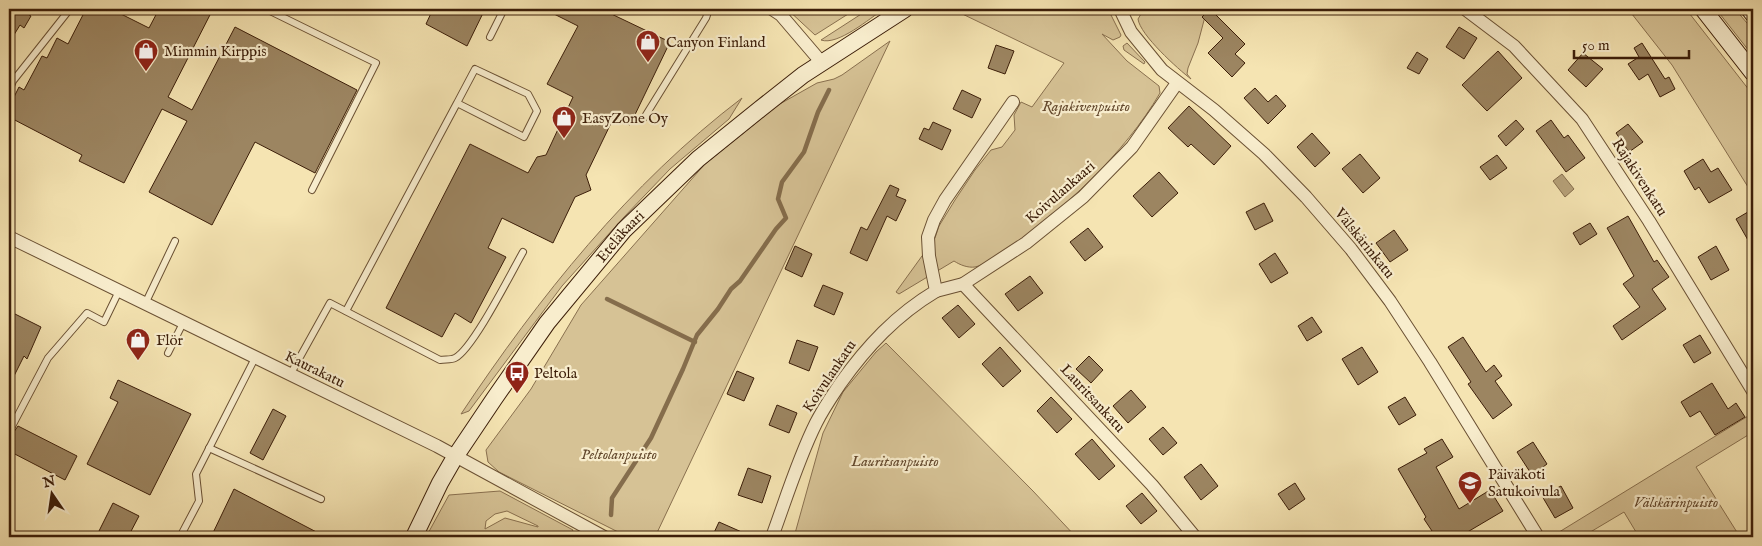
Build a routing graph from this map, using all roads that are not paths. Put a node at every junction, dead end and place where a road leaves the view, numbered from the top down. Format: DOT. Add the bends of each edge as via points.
graph roads {
  1 [pos="70,9"];
  2 [pos="266,9"];
  3 [pos="504,9"];
  4 [pos="708,9"];
  5 [pos="772,9"];
  6 [pos="905,9"];
  7 [pos="1466,9"];
  8 [pos="1703,9"];
  9 [pos="1749,9"];
  10 [pos="1121,10"];
  11 [pos="1753,14"];
  12 [pos="490,37"];
  13 [pos="822,63"];
  14 [pos="1753,73"];
  15 [pos="1177,83"];
  16 [pos="9,91"];
  17 [pos="1013,102"];
  18 [pos="457,103"];
  19 [pos="644,118"];
  20 [pos="312,190"];
  21 [pos="9,237"];
  22 [pos="175,241"];
  23 [pos="523,252"];
  24 [pos="963,284"];
  25 [pos="119,291"];
  26 [pos="936,291"];
  27 [pos="145,304"];
  28 [pos="346,311"];
  29 [pos="183,323"];
  30 [pos="168,353"];
  31 [pos="254,358"];
  32 [pos="290,375"];
  33 [pos="1753,391"];
  34 [pos="9,432"];
  35 [pos="209,448"];
  36 [pos="455,456"];
  37 [pos="321,499"];
  38 [pos="180,537"];
  39 [pos="414,537"];
  40 [pos="604,537"];
  41 [pos="772,537"];
  42 [pos="1195,537"];
  43 [pos="1538,537"];
  1 -- 16 [label="lane" via="13,81"];
  2 -- 20 [label="lane" via="376,63"];
  3 -- 12 [label="lane"];
  4 -- 19 [label="lane" via="706,18"];
  5 -- 13 [label="street" via="781,15"];
  6 -- 13 [label="main road, Eteläkaari"];
  7 -- 33 [label="street, Rajakivenkatu" via="1514,46 1582,119"];
  8 -- 14 [label="main road"];
  9 -- 11 [label="main road"];
  10 -- 15 [label="street, Välskärinkatu" via="1132,32 1162,70"];
  13 -- 36 [label="main road, Eteläkaari" via="698,159 624,230 547,323"];
  15 -- 24 [label="street, Koivulankaari" via="1132,147 1083,197 1026,243"];
  15 -- 43 [label="street, Välskärinkatu" via="1264,154 1351,249 1390,301"];
  17 -- 26 [label="street" via="934,220 928,237"];
  18 -- 18 [label="lane" via="524,137 537,111 528,94 475,69"];
  18 -- 28 [label="lane"];
  21 -- 25 [label="street, Kaurakatu"];
  22 -- 27 [label="lane"];
  23 -- 28 [label="lane" via="480,327 463,352 454,359 440,360"];
  24 -- 26 [label="street, Koivulankaari"];
  24 -- 42 [label="street, Lauritsankatu" via="1152,485"];
  25 -- 27 [label="street, Kaurakatu"];
  25 -- 34 [label="lane" via="104,322 87,313 48,358"];
  26 -- 41 [label="street, Koivulankatu" via="872,342 832,396 803,452"];
  27 -- 29 [label="street, Kaurakatu"];
  28 -- 32 [label="lane" via="330,303"];
  29 -- 30 [label="lane"];
  29 -- 31 [label="street, Kaurakatu"];
  31 -- 32 [label="street, Kaurakatu"];
  31 -- 35 [label="lane"];
  32 -- 36 [label="street, Kaurakatu"];
  35 -- 37 [label="lane"];
  35 -- 38 [label="lane" via="196,474 199,501"];
  36 -- 39 [label="main road, Eteläkaari"];
  36 -- 40 [label="street, Kaurakatu" via="584,530"];
}
